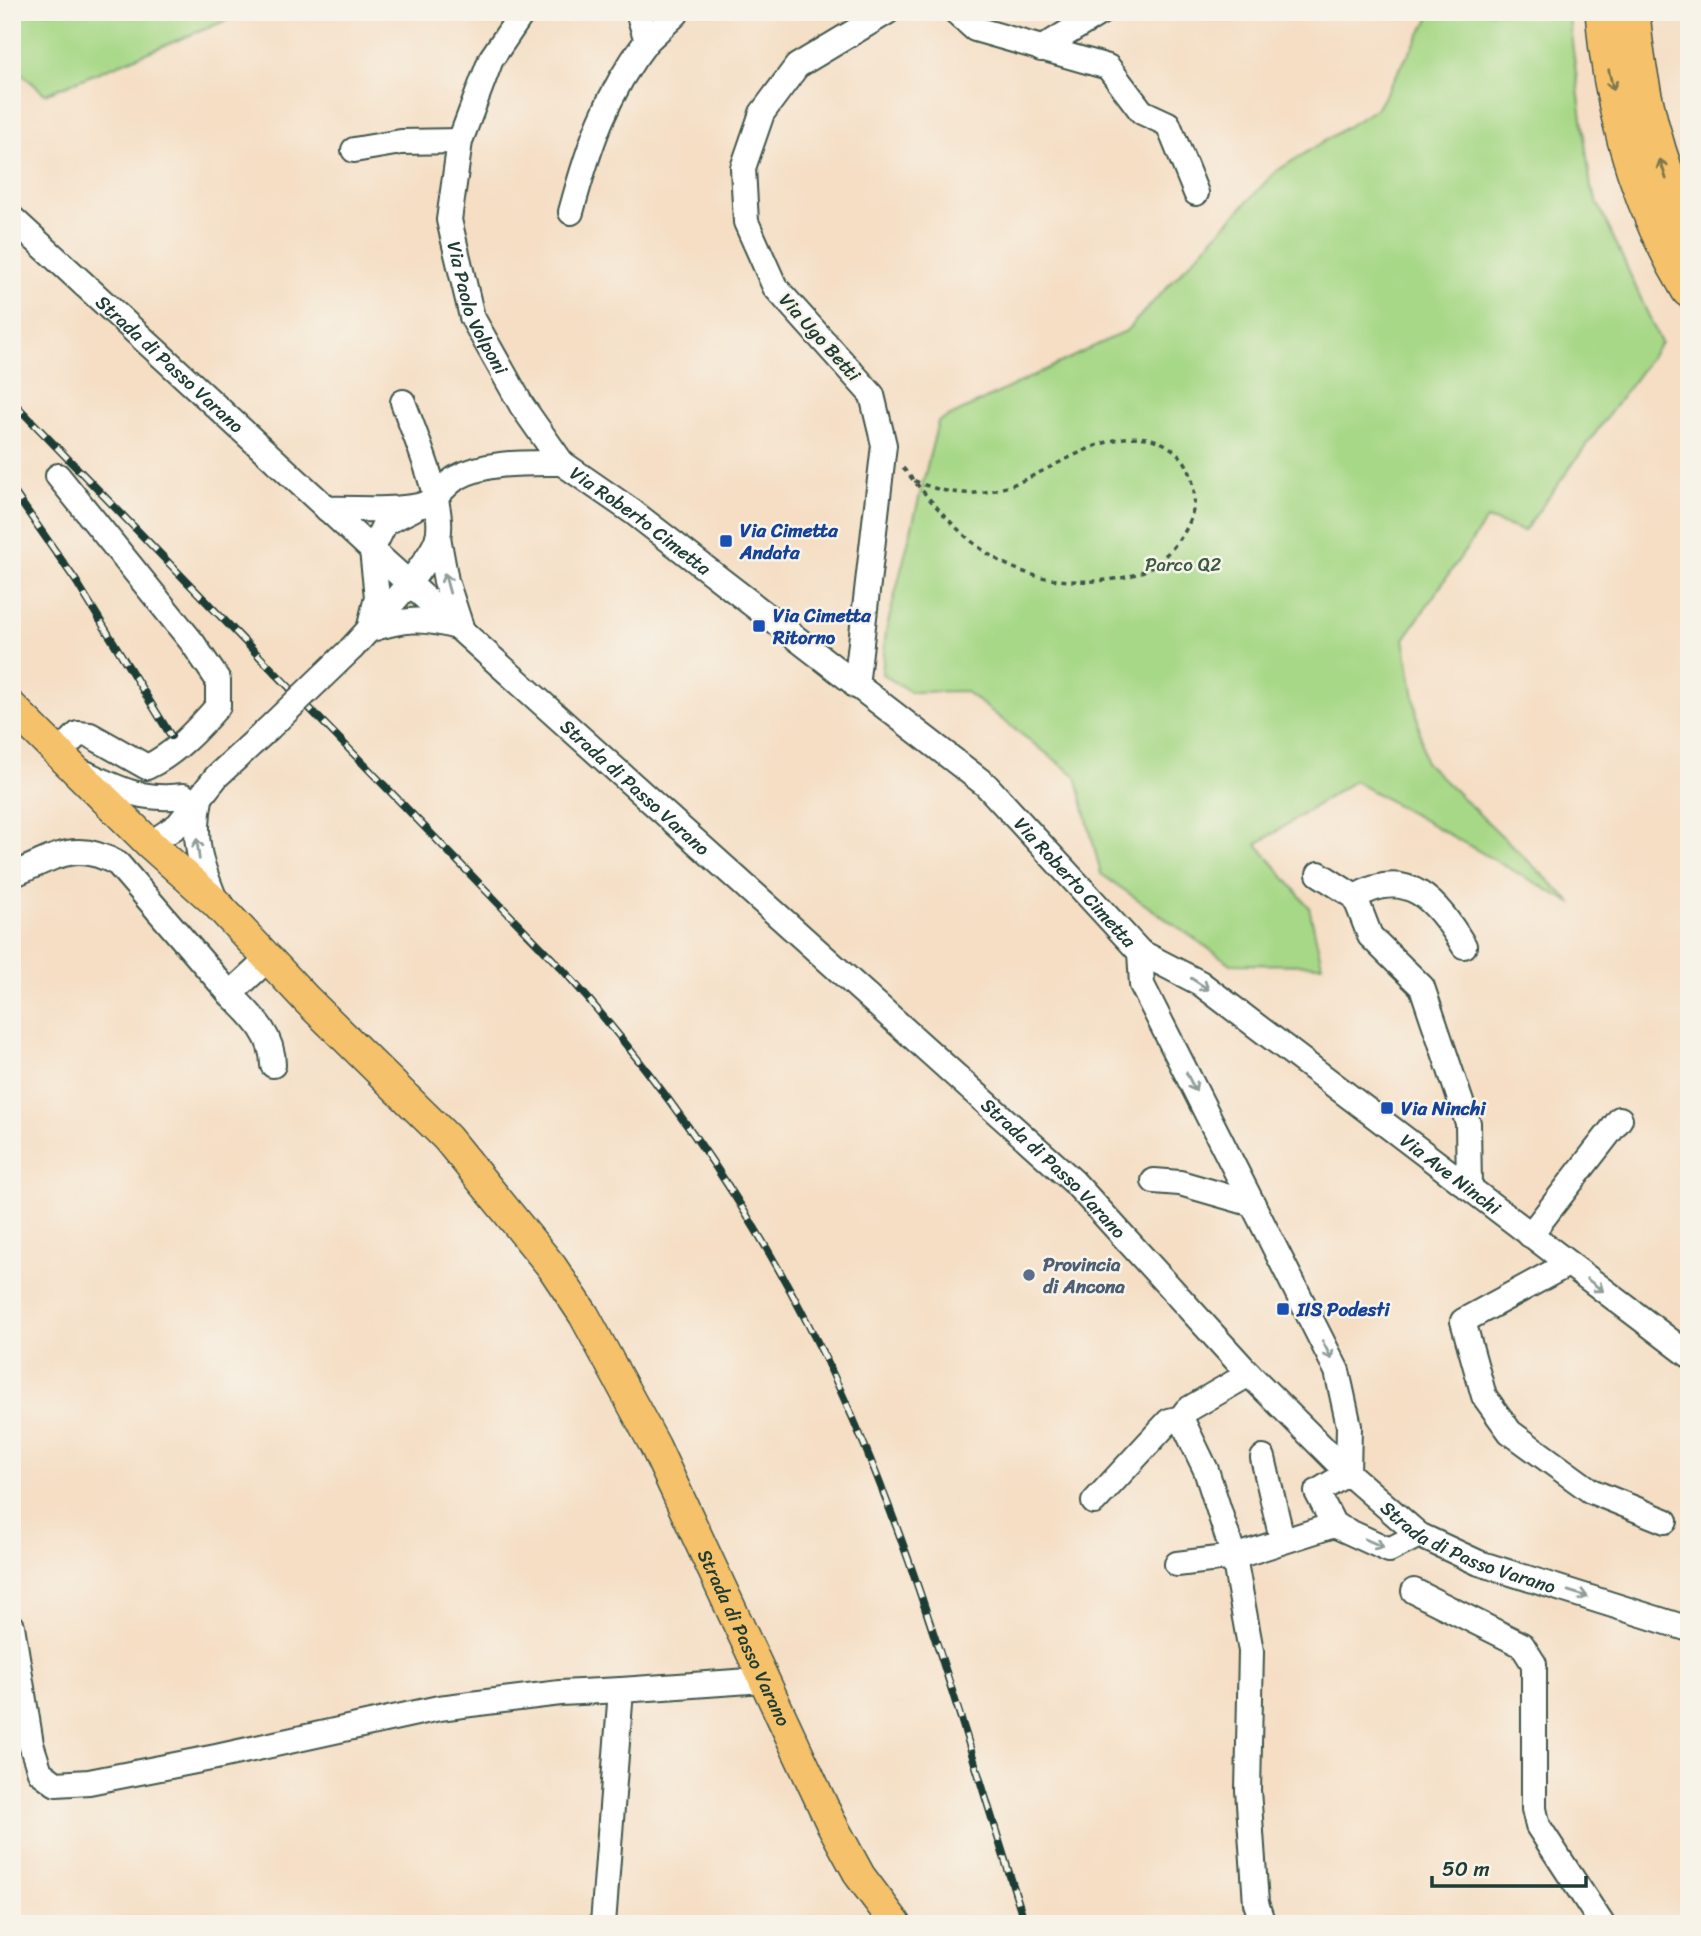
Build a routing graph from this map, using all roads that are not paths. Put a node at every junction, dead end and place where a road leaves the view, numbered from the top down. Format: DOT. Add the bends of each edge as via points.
graph roads {
  1 [pos="523,12"];
  2 [pos="638,12"];
  3 [pos="887,12"];
  4 [pos="956,12"];
  5 [pos="1101,12"];
  6 [pos="1603,12"];
  7 [pos="1632,12"];
  8 [pos="673,13"];
  9 [pos="647,41"];
  10 [pos="1041,49"];
  11 [pos="460,141"];
  12 [pos="354,150"];
  13 [pos="1196,193"];
  14 [pos="571,212"];
  15 [pos="12,219"];
  16 [pos="1689,232"];
  17 [pos="1689,290"];
  18 [pos="403,402"];
  19 [pos="562,463"];
  20 [pos="58,476"];
  21 [pos="428,502"];
  22 [pos="327,509"];
  23 [pos="438,537"];
  24 [pos="372,550"];
  25 [pos="408,582"];
  26 [pos="461,628"];
  27 [pos="360,639"];
  28 [pos="856,686"];
  29 [pos="12,707"];
  30 [pos="69,761"];
  31 [pos="201,788"];
  32 [pos="150,844"];
  33 [pos="1319,874"];
  34 [pos="12,875"];
  35 [pos="1354,897"];
  36 [pos="216,903"];
  37 [pos="1464,946"];
  38 [pos="1140,952"];
  39 [pos="268,959"];
  40 [pos="230,994"];
  41 [pos="273,1065"];
  42 [pos="1620,1119"];
  43 [pos="1154,1181"];
  44 [pos="1469,1188"];
  45 [pos="1253,1204"];
  46 [pos="1530,1235"];
  47 [pos="1568,1264"];
  48 [pos="1689,1355"];
  49 [pos="1249,1374"];
  50 [pos="1181,1418"];
  51 [pos="1263,1458"];
  52 [pos="1348,1473"];
  53 [pos="1094,1503"];
  54 [pos="1665,1521"];
  55 [pos="1334,1525"];
  56 [pos="1419,1535"];
  57 [pos="1282,1539"];
  58 [pos="1234,1557"];
  59 [pos="1177,1564"];
  60 [pos="1414,1591"];
  61 [pos="12,1626"];
  62 [pos="1689,1629"];
  63 [pos="764,1680"];
  64 [pos="621,1690"];
  65 [pos="603,1924"];
  66 [pos="896,1924"];
  67 [pos="1263,1924"];
  68 [pos="1602,1924"];
  1 -- 11 [label="street, Via Paolo Volponi" via="491,59"];
  2 -- 9 [label="street"];
  3 -- 28 [label="street, Via Ugo Betti" via="797,66 762,113 743,168 746,222 775,287 872,396 884,445"];
  4 -- 10 [label="street" via="975,29"];
  5 -- 10 [label="street"];
  6 -- 17 [label="highway, one-way" via="1607,64 1640,192"];
  16 -- 7 [label="highway, one-way" via="1649,126 1635,58"];
  8 -- 9 [label="street"];
  9 -- 14 [label="street" via="625,69 602,113"];
  10 -- 13 [label="street" via="1108,67 1142,112 1168,124"];
  11 -- 12 [label="street" via="401,142"];
  11 -- 19 [label="street, Via Paolo Volponi" via="449,220 472,317 522,406"];
  15 -- 22 [label="street, Strada di Passo Varano"];
  18 -- 21 [label="street"];
  19 -- 21 [label="street" via="479,470 455,479"];
  19 -- 28 [label="street, Via Roberto Cimetta" via="633,512"];
  20 -- 30 [label="street" via="218,680 218,706 164,758 147,767 90,735 78,734"];
  21 -- 22 [label="street"];
  21 -- 23 [label="street"];
  21 -- 24 [label="street" via="385,523"];
  22 -- 24 [label="street, Strada di Passo Varano"];
  23 -- 25 [label="street, Strada di Passo Varano"];
  26 -- 23 [label="street, one-way"];
  24 -- 25 [label="street, Strada di Passo Varano"];
  24 -- 27 [label="street" via="377,597"];
  25 -- 26 [label="street, Strada di Passo Varano"];
  25 -- 27 [label="street, Strada di Passo Varano"];
  26 -- 27 [label="street, Strada di Passo Varano" via="405,619"];
  26 -- 49 [label="street, Strada di Passo Varano" via="1074,1182"];
  27 -- 31 [label="street, Strada di Passo Varano, bridge"];
  28 -- 38 [label="street, Via Roberto Cimetta" via="986,785"];
  29 -- 30 [label="main road, Strada di Passo Varano"];
  30 -- 31 [label="street, Strada di Passo Varano" via="135,795 156,799"];
  30 -- 32 [label="main road, Strada di Passo Varano"];
  31 -- 32 [label="street, Strada di Passo Varano" via="164,816"];
  36 -- 31 [label="street, Strada di Passo Varano, one-way" via="199,860 195,826"];
  32 -- 36 [label="main road, Strada di Passo Varano"];
  33 -- 35 [label="street"];
  34 -- 40 [label="street" via="70,851 98,852 118,864"];
  35 -- 37 [label="street" via="1372,887 1397,884 1416,888 1447,919"];
  35 -- 44 [label="street" via="1370,936 1422,987 1468,1124"];
  36 -- 39 [label="main road, Strada di Passo Varano"];
  38 -- 44 [label="street, Via Ave Ninchi, one-way" via="1200,983"];
  38 -- 45 [label="street, Via Roberto Cimetta, one-way" via="1142,985"];
  39 -- 40 [label="street"];
  39 -- 63 [label="main road, Strada di Passo Varano" via="447,1138 552,1267 584,1315 655,1446"];
  40 -- 41 [label="street" via="258,1022 273,1048"];
  42 -- 46 [label="street"];
  43 -- 45 [label="street" via="1180,1183"];
  44 -- 46 [label="street, Via Ave Ninchi"];
  45 -- 52 [label="street, Via Roberto Cimetta, one-way" via="1337,1371 1349,1426"];
  46 -- 47 [label="street, Via Ave Ninchi"];
  47 -- 48 [label="street, Via Ave Ninchi, one-way"];
  47 -- 54 [label="street" via="1463,1321 1484,1396 1510,1432 1591,1491"];
  49 -- 50 [label="street"];
  49 -- 52 [label="street, Strada di Passo Varano"];
  50 -- 53 [label="street" via="1169,1421"];
  50 -- 58 [label="street" via="1206,1470"];
  51 -- 57 [label="street"];
  52 -- 55 [label="street" via="1317,1492"];
  52 -- 56 [label="street, Strada di Passo Varano"];
  55 -- 56 [label="street, one-way" via="1389,1550"];
  55 -- 57 [label="street"];
  56 -- 62 [label="street, Strada di Passo Varano, one-way" via="1479,1563"];
  57 -- 58 [label="street"];
  58 -- 59 [label="street"];
  58 -- 67 [label="street" via="1251,1651 1248,1790 1256,1903"];
  60 -- 68 [label="street" via="1522,1645 1534,1664 1534,1809 1538,1826"];
  61 -- 64 [label="street" via="31,1744 40,1772 56,1784 191,1762 439,1708"];
  63 -- 64 [label="street"];
  63 -- 66 [label="main road, Strada di Passo Varano" via="830,1821 860,1876"];
  64 -- 65 [label="street"];
}
